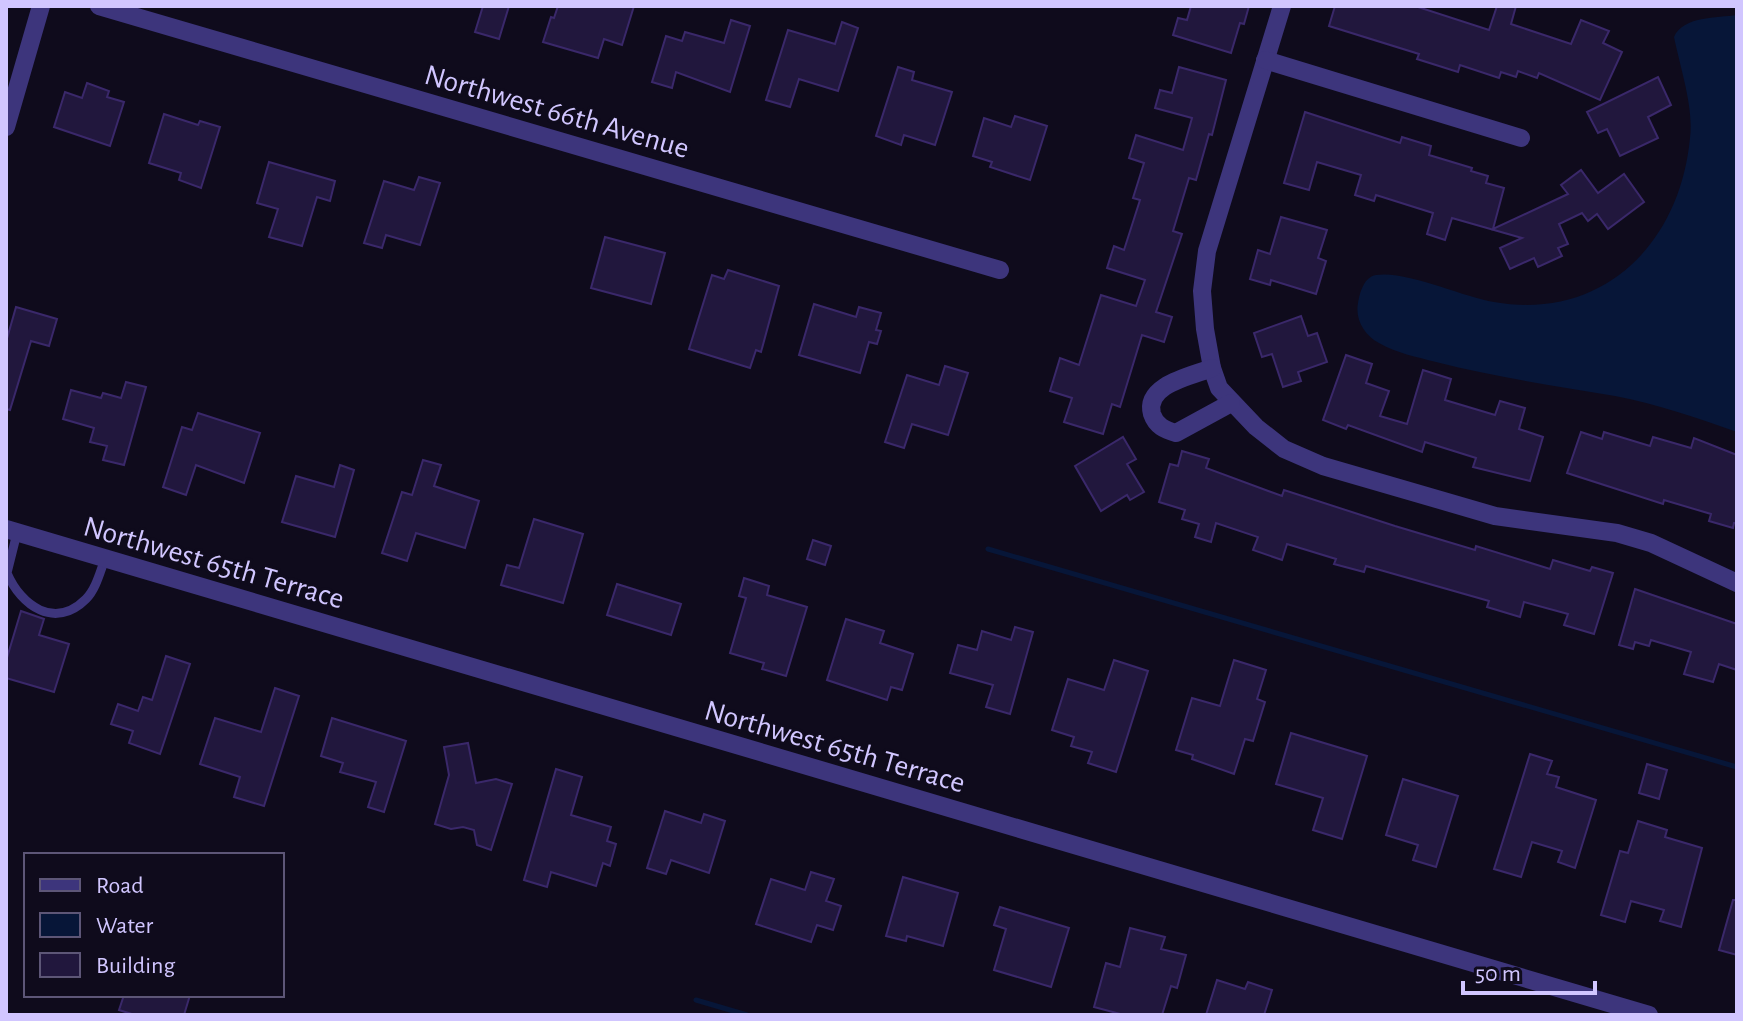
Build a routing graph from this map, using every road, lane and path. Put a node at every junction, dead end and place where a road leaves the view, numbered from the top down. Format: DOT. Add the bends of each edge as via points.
graph roads {
  1 [pos="41,6"];
  2 [pos="99,6"];
  3 [pos="1282,6"];
  4 [pos="1265,60"];
  5 [pos="6,127"];
  6 [pos="1521,138"];
  7 [pos="1000,270"];
  8 [pos="1212,368"];
  9 [pos="1225,395"];
  10 [pos="12,531"];
  11 [pos="105,559"];
  12 [pos="1737,583"];
  13 [pos="1649,1015"];
  1 -- 5 [label="street"];
  2 -- 7 [label="street, Northwest 66th Avenue"];
  3 -- 4 [label="street"];
  4 -- 6 [label="street"];
  4 -- 8 [label="street" via="1207,251 1202,291"];
  8 -- 9 [label="street"];
  8 -- 9 [label="street" via="1157,391 1150,402 1153,417 1163,429 1176,433"];
  9 -- 12 [label="street" via="1284,449 1323,466 1495,516 1617,533"];
  10 -- 11 [label="street, Northwest 65th Terrace"];
  10 -- 11 [label="lane" via="7,573 21,599 52,614 71,610 88,598"];
  11 -- 13 [label="street, Northwest 65th Terrace"];
}
